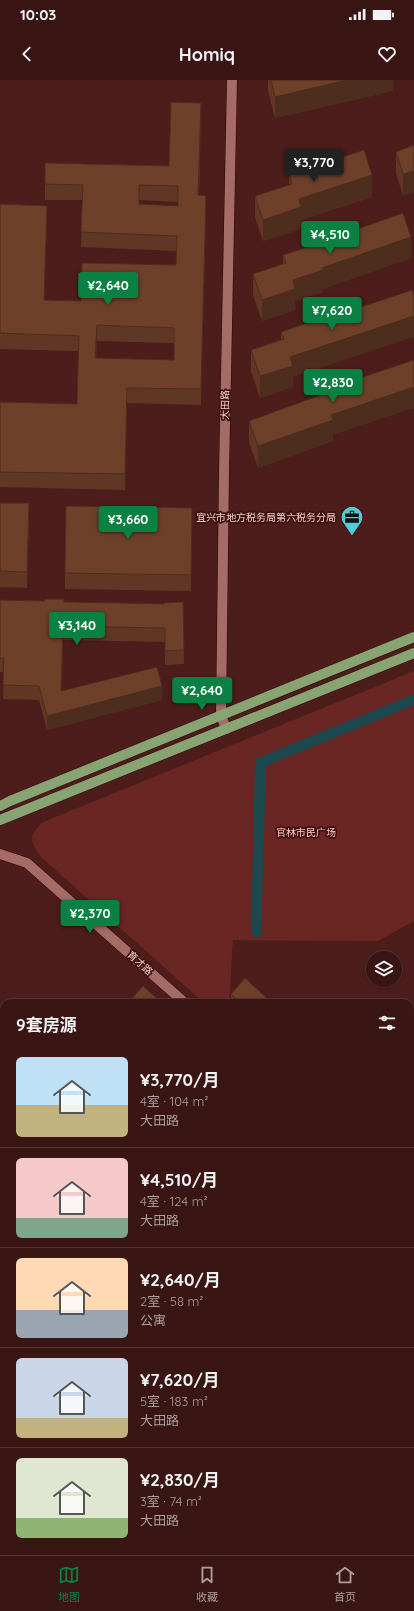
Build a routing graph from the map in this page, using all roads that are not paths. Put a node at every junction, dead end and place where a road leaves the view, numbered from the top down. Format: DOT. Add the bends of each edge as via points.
graph roads {
  1 [pos="232,80"];
  2 [pos="414,637"];
  3 [pos="414,653"];
  4 [pos="221,715"];
  5 [pos="226,729"];
  6 [pos="0,806"];
  7 [pos="0,820"];
  8 [pos="0,854"];
  9 [pos="180,999"];
  1 -- 4 [label="street, 大田路"];
  2 -- 4 [label="main road"];
  3 -- 5 [label="main road"];
  4 -- 5 [label="street, 大田路"];
  4 -- 6 [label="main road"];
  5 -- 7 [label="main road"];
  8 -- 9 [label="street, 育才路" via="27,863"];
}
